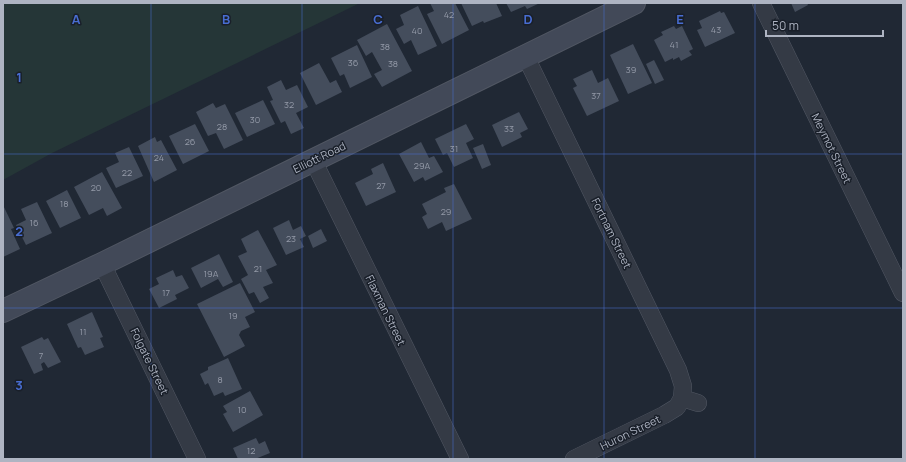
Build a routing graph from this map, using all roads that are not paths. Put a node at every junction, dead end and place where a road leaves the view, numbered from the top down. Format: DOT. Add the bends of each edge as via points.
graph roads {
  1 [pos="634,3"];
  2 [pos="761,3"];
  3 [pos="525,55"];
  4 [pos="313,160"];
  5 [pos="102,264"];
  6 [pos="903,293"];
  7 [pos="3,311"];
  8 [pos="690,400"];
  9 [pos="197,459"];
  10 [pos="460,459"];
  11 [pos="574,459"];
  1 -- 3 [label="street, Elliott Road"];
  2 -- 6 [label="street, Meymot Street"];
  3 -- 4 [label="street, Elliott Road"];
  3 -- 8 [label="street, Fortnam Street" via="678,370"];
  4 -- 5 [label="street, Elliott Road"];
  4 -- 10 [label="street, Flaxman Street"];
  5 -- 7 [label="street, Elliott Road"];
  5 -- 9 [label="street, Folgate Street"];
  8 -- 11 [label="street, Huron Street" via="664,416"];
}
